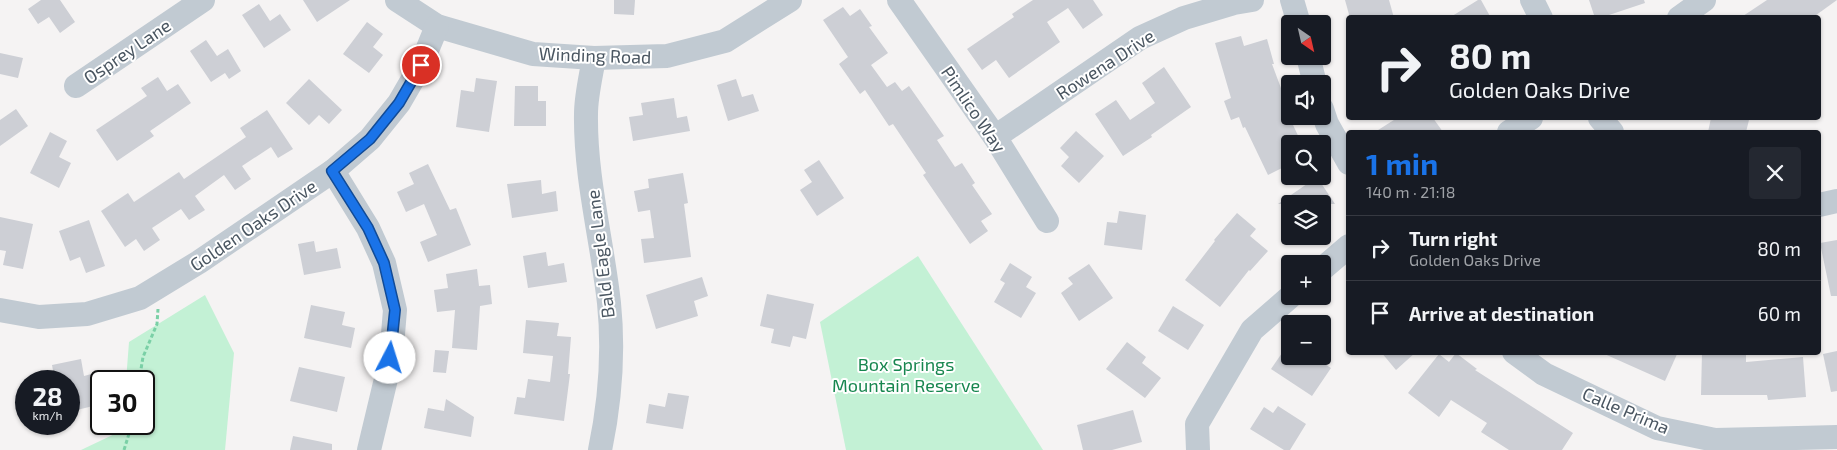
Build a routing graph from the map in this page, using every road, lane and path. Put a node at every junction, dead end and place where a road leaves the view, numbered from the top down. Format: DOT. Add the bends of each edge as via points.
graph roads {
  1 [pos="203,0"];
  2 [pos="397,0"];
  3 [pos="790,0"];
  4 [pos="899,0"];
  5 [pos="1252,0"];
  6 [pos="1292,0"];
  7 [pos="1532,0"];
  8 [pos="1704,0"];
  9 [pos="1296,15"];
  10 [pos="1540,15"];
  11 [pos="1682,15"];
  12 [pos="437,26"];
  13 [pos="594,58"];
  14 [pos="76,86"];
  15 [pos="1528,120"];
  16 [pos="1602,120"];
  17 [pos="1328,125"];
  18 [pos="1512,130"];
  19 [pos="1610,130"];
  20 [pos="995,137"];
  21 [pos="1346,158"];
  22 [pos="332,171"];
  23 [pos="1837,201"];
  24 [pos="1821,205"];
  25 [pos="1047,221"];
  26 [pos="1346,249"];
  27 [pos="1331,261"];
  28 [pos="160,286"];
  29 [pos="1281,305"];
  30 [pos="0,310"];
  31 [pos="1518,355"];
  32 [pos="141,370"];
  33 [pos="129,435"];
  34 [pos="1837,437"];
  35 [pos="124,450"];
  36 [pos="369,450"];
  37 [pos="600,450"];
  38 [pos="1198,450"];
  1 -- 14 [label="street, Osprey Lane"];
  2 -- 12 [label="street, Winding Road"];
  3 -- 13 [label="street, Winding Road" via="725,41 667,56"];
  4 -- 20 [label="street, Pimlico Way"];
  5 -- 20 [label="street, Rowena Drive" via="1184,18 1140,38"];
  6 -- 9 [label="street"];
  7 -- 10 [label="street"];
  8 -- 11 [label="street"];
  12 -- 13 [label="street, Winding Road" via="533,54"];
  12 -- 22 [label="street, Golden Oaks Drive" via="421,65 399,103 370,139"];
  13 -- 37 [label="street, Bald Eagle Lane" via="586,113 588,157 609,304 610,360 607,414"];
  15 -- 18 [label="street"];
  16 -- 19 [label="street"];
  17 -- 21 [label="street"];
  20 -- 25 [label="street, Pimlico Way"];
  22 -- 28 [label="street, Golden Oaks Drive"];
  22 -- 36 [label="street" via="368,228 384,263 395,310 390,358"];
  23 -- 24 [label="street"];
  26 -- 27 [label="street"];
  28 -- 30 [label="street, Golden Oaks Drive" via="140,298 87,314 39,317"];
  28 -- 32 [label="path" via="157,324"];
  29 -- 38 [label="street" via="1252,330 1197,424"];
  31 -- 34 [label="street, Calle Prima" via="1544,374 1657,428 1715,440"];
  33 -- 35 [label="path"];
}
